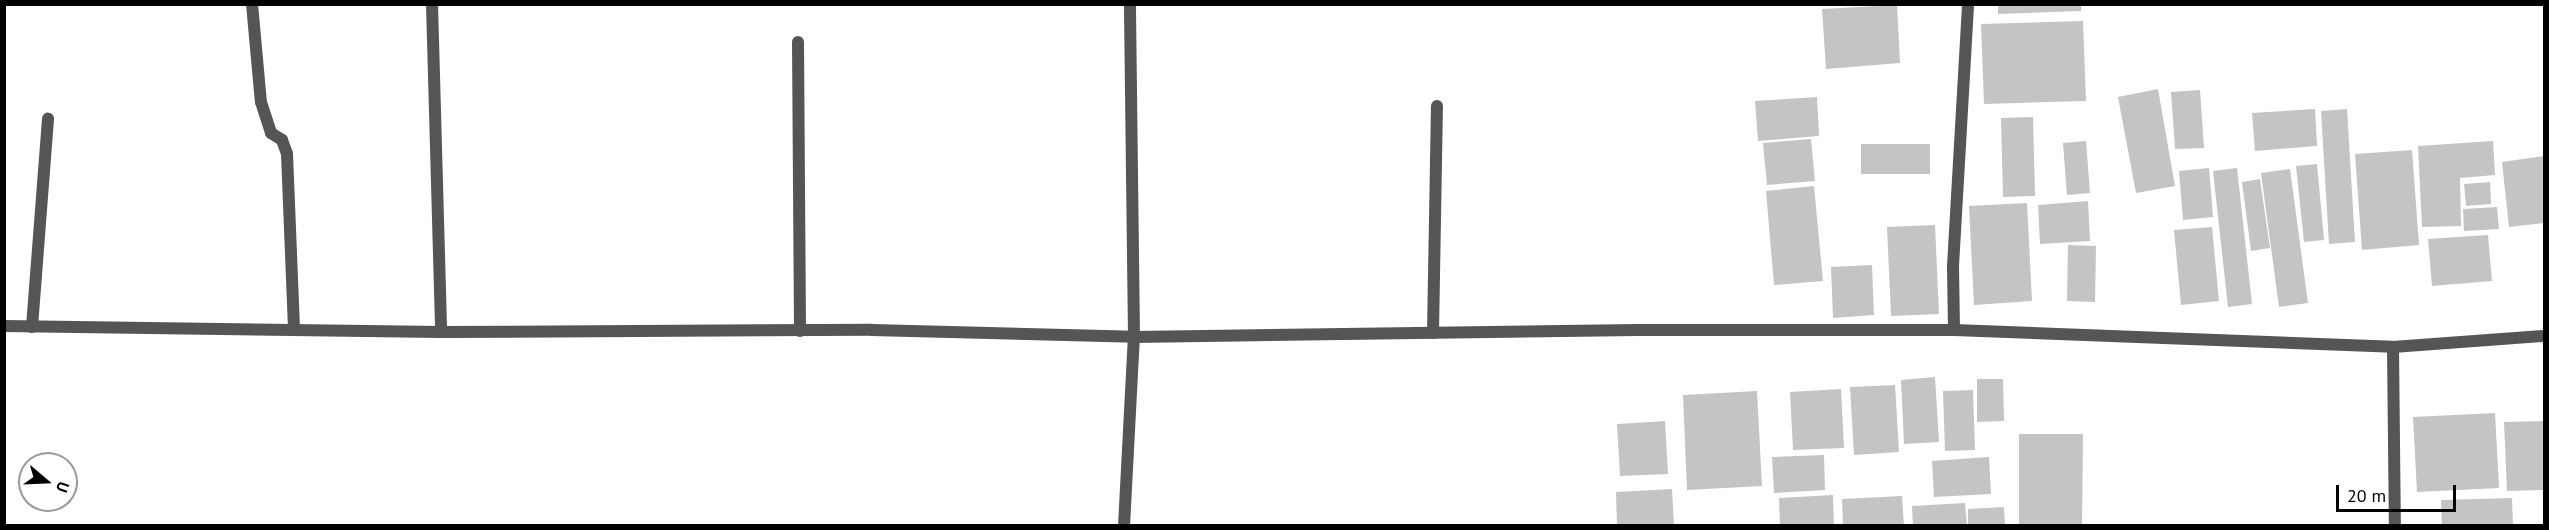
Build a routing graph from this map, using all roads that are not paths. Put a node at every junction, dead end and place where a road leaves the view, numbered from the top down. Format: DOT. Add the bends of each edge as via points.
graph roads {
  1 [pos="252,4"];
  2 [pos="432,4"];
  3 [pos="1130,4"];
  4 [pos="1968,4"];
  5 [pos="798,42"];
  6 [pos="1437,106"];
  7 [pos="48,119"];
  8 [pos="4,326"];
  9 [pos="32,327"];
  10 [pos="294,330"];
  11 [pos="1954,330"];
  12 [pos="800,331"];
  13 [pos="441,332"];
  14 [pos="1432,333"];
  15 [pos="1134,336"];
  16 [pos="2544,336"];
  17 [pos="2394,347"];
  18 [pos="1124,525"];
  19 [pos="2395,525"];
  1 -- 10 [label="street" via="261,102 271,132 282,140 287,154"];
  2 -- 13 [label="street"];
  3 -- 15 [label="street"];
  4 -- 11 [label="street" via="1953,266"];
  5 -- 12 [label="street"];
  6 -- 14 [label="street"];
  7 -- 9 [label="street"];
  8 -- 9 [label="street"];
  9 -- 10 [label="street"];
  10 -- 13 [label="street"];
  11 -- 14 [label="street"];
  11 -- 17 [label="street"];
  12 -- 13 [label="street"];
  12 -- 15 [label="street"];
  14 -- 15 [label="street"];
  15 -- 18 [label="street"];
  16 -- 17 [label="street"];
  17 -- 19 [label="street"];
}
